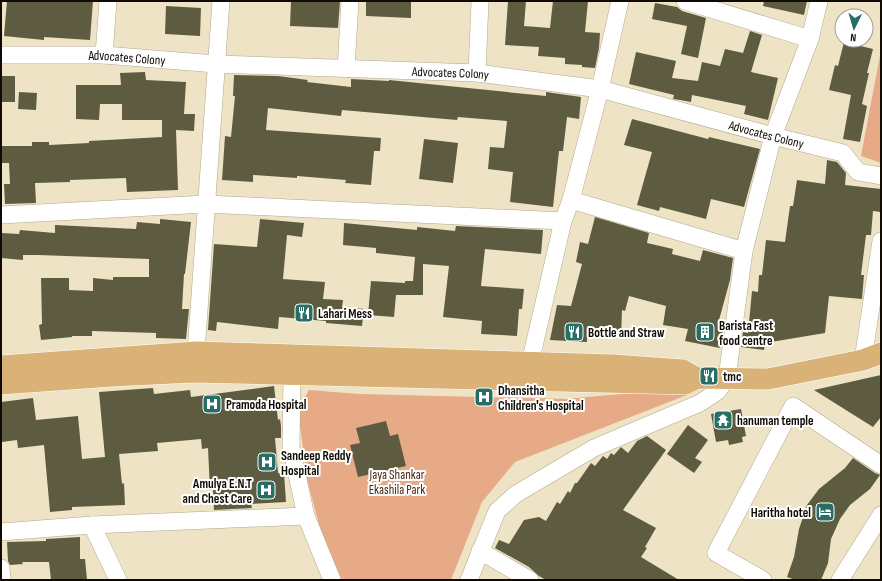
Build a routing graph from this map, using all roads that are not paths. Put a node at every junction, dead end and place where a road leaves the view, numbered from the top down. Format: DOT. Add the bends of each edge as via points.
graph roads {
  1 [pos="108,1"];
  2 [pos="221,1"];
  3 [pos="350,1"];
  4 [pos="480,1"];
  5 [pos="620,1"];
  6 [pos="685,1"];
  7 [pos="819,1"];
  8 [pos="810,39"];
  9 [pos="1,55"];
  10 [pos="104,55"];
  11 [pos="216,64"];
  12 [pos="346,69"];
  13 [pos="477,73"];
  14 [pos="600,89"];
  15 [pos="773,136"];
  16 [pos="881,176"];
  17 [pos="571,200"];
  18 [pos="206,204"];
  19 [pos="1,214"];
  20 [pos="563,221"];
  21 [pos="881,241"];
  22 [pos="744,251"];
  23 [pos="196,352"];
  24 [pos="872,357"];
  25 [pos="530,363"];
  26 [pos="1,366"];
  27 [pos="292,375"];
  28 [pos="697,378"];
  29 [pos="727,378"];
  30 [pos="1,384"];
  31 [pos="881,465"];
  32 [pos="881,515"];
  33 [pos="306,516"];
  34 [pos="92,525"];
  35 [pos="1,532"];
  36 [pos="480,551"];
  37 [pos="1,568"];
  38 [pos="2,580"];
  39 [pos="118,580"];
  40 [pos="332,580"];
  41 [pos="469,580"];
  42 [pos="530,580"];
  43 [pos="763,580"];
  44 [pos="840,580"];
  1 -- 10 [label="street"];
  2 -- 11 [label="street"];
  3 -- 12 [label="street"];
  4 -- 13 [label="street"];
  5 -- 14 [label="street"];
  6 -- 8 [label="street"];
  7 -- 8 [label="street"];
  8 -- 15 [label="street"];
  9 -- 10 [label="street, Advocates Colony"];
  10 -- 11 [label="street, Advocates Colony"];
  11 -- 12 [label="street, Advocates Colony"];
  11 -- 18 [label="street"];
  12 -- 13 [label="street, Advocates Colony"];
  13 -- 14 [label="street, Advocates Colony"];
  14 -- 15 [label="street, Advocates Colony"];
  14 -- 17 [label="street"];
  15 -- 16 [label="street, Advocates Colony" via="844,153 858,172"];
  15 -- 22 [label="street"];
  17 -- 20 [label="street"];
  17 -- 22 [label="street"];
  18 -- 19 [label="street"];
  18 -- 20 [label="street"];
  18 -- 23 [label="street"];
  20 -- 25 [label="street"];
  21 -- 24 [label="street"];
  22 -- 29 [label="street"];
  23 -- 25 [label="main road"];
  23 -- 26 [label="main road"];
  24 -- 29 [label="main road" via="768,379"];
  25 -- 28 [label="main road" via="683,370"];
  27 -- 28 [label="main road" via="685,384"];
  27 -- 30 [label="main road" via="194,372"];
  27 -- 33 [label="street" via="292,447"];
  28 -- 29 [label="main road"];
  29 -- 36 [label="street" via="718,390 700,403 594,448 516,494 497,510"];
  31 -- 43 [label="street" via="793,406 716,553"];
  32 -- 44 [label="street"];
  33 -- 34 [label="street"];
  33 -- 40 [label="street"];
  34 -- 35 [label="street"];
  34 -- 39 [label="street"];
  36 -- 41 [label="street"];
  36 -- 42 [label="street"];
  37 -- 38 [label="street"];
}
